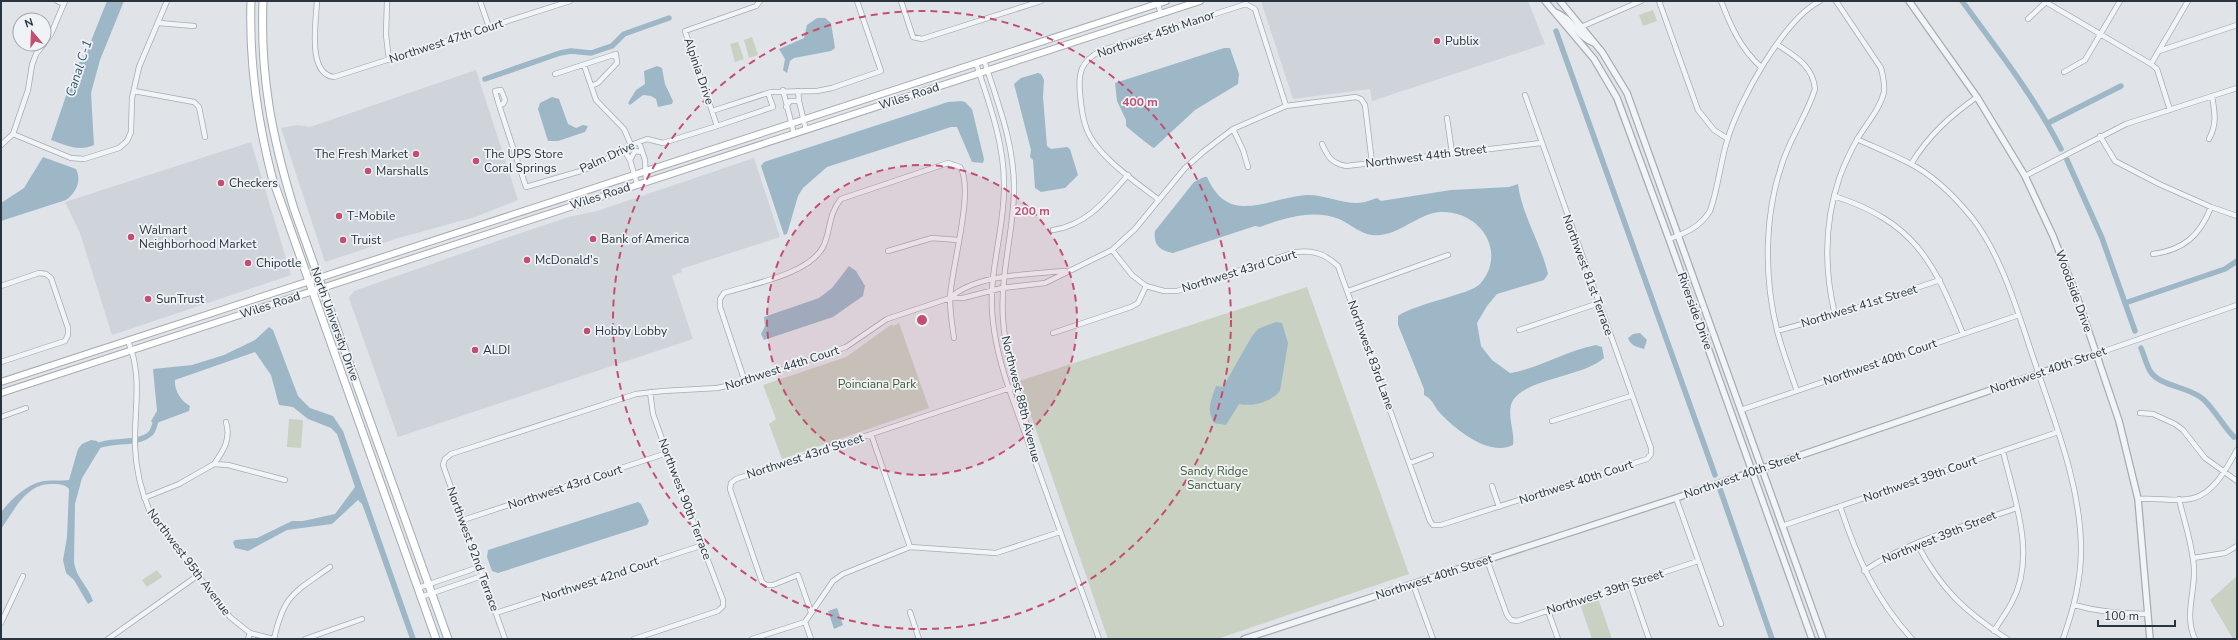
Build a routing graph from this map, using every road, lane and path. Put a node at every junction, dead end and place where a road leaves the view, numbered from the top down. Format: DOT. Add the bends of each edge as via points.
graph roads {
  1 [pos="57,1"];
  2 [pos="168,1"];
  3 [pos="251,1"];
  4 [pos="317,1"];
  5 [pos="387,1"];
  6 [pos="480,1"];
  7 [pos="570,1"];
  8 [pos="760,1"];
  9 [pos="857,1"];
  10 [pos="901,1"];
  11 [pos="1041,1"];
  12 [pos="1167,1"];
  13 [pos="1200,1"];
  14 [pos="1545,1"];
  15 [pos="1560,1"];
  16 [pos="1641,1"];
  17 [pos="1659,1"];
  18 [pos="1721,1"];
  19 [pos="1820,1"];
  20 [pos="1836,1"];
  21 [pos="1909,1"];
  22 [pos="2045,1"];
  23 [pos="2120,1"];
  24 [pos="2188,1"];
  25 [pos="65,2"];
  26 [pos="262,2"];
  27 [pos="1157,2"];
  28 [pos="1171,11"];
  29 [pos="1554,11"];
  30 [pos="1161,14"];
  31 [pos="2028,20"];
  32 [pos="158,23"];
  33 [pos="2237,25"];
  34 [pos="194,26"];
  35 [pos="489,27"];
  36 [pos="1581,27"];
  37 [pos="52,32"];
  38 [pos="2100,34"];
  39 [pos="1595,43"];
  40 [pos="1778,45"];
  41 [pos="2159,50"];
  42 [pos="38,52"];
  43 [pos="390,60"];
  44 [pos="984,60"];
  45 [pos="976,63"];
  46 [pos="584,64"];
  47 [pos="2151,64"];
  48 [pos="1761,67"];
  49 [pos="988,71"];
  50 [pos="2064,72"];
  51 [pos="979,73"];
  52 [pos="555,74"];
  53 [pos="591,86"];
  54 [pos="2237,88"];
  55 [pos="783,90"];
  56 [pos="134,91"];
  57 [pos="798,91"];
  58 [pos="768,93"];
  59 [pos="1525,95"];
  60 [pos="1977,96"];
  61 [pos="2212,96"];
  62 [pos="799,102"];
  63 [pos="499,105"];
  64 [pos="786,106"];
  65 [pos="1286,106"];
  66 [pos="2170,110"];
  67 [pos="712,111"];
  68 [pos="802,118"];
  69 [pos="1447,118"];
  70 [pos="791,122"];
  71 [pos="717,126"];
  72 [pos="1233,129"];
  73 [pos="806,130"];
  74 [pos="13,134"];
  75 [pos="794,134"];
  76 [pos="2100,136"];
  77 [pos="205,137"];
  78 [pos="1728,139"];
  79 [pos="1857,139"];
  80 [pos="2209,139"];
  81 [pos="639,142"];
  82 [pos="1541,143"];
  83 [pos="1322,144"];
  84 [pos="1,145"];
  85 [pos="631,145"];
  86 [pos="624,150"];
  87 [pos="642,152"];
  88 [pos="1452,154"];
  89 [pos="630,160"];
  90 [pos="1372,163"];
  91 [pos="1911,164"];
  92 [pos="1248,167"];
  93 [pos="645,170"];
  94 [pos="634,174"];
  95 [pos="1128,175"];
  96 [pos="2025,176"];
  97 [pos="646,182"];
  98 [pos="637,184"];
  99 [pos="1834,196"];
  100 [pos="1159,200"];
  101 [pos="2211,208"];
  102 [pos="2237,216"];
  103 [pos="1053,230"];
  104 [pos="1678,236"];
  105 [pos="1669,239"];
  106 [pos="958,240"];
  107 [pos="1112,250"];
  108 [pos="888,251"];
  109 [pos="1322,254"];
  110 [pos="2153,254"];
  111 [pos="1448,255"];
  112 [pos="1068,271"];
  113 [pos="319,277"];
  114 [pos="1003,278"];
  115 [pos="308,280"];
  116 [pos="993,280"];
  117 [pos="1940,280"];
  118 [pos="1,286"];
  119 [pos="1146,286"];
  120 [pos="322,287"];
  121 [pos="1002,288"];
  122 [pos="992,290"];
  123 [pos="312,291"];
  124 [pos="1348,291"];
  125 [pos="950,298"];
  126 [pos="1599,303"];
  127 [pos="2237,305"];
  128 [pos="1835,315"];
  129 [pos="2019,315"];
  130 [pos="1520,330"];
  131 [pos="1777,331"];
  132 [pos="1053,333"];
  133 [pos="1963,334"];
  134 [pos="954,338"];
  135 [pos="128,341"];
  136 [pos="132,350"];
  137 [pos="2096,354"];
  138 [pos="1,362"];
  139 [pos="2038,373"];
  140 [pos="1,382"];
  141 [pos="745,382"];
  142 [pos="1016,386"];
  143 [pos="1009,389"];
  144 [pos="1797,391"];
  145 [pos="650,392"];
  146 [pos="1,393"];
  147 [pos="1631,396"];
  148 [pos="26,408"];
  149 [pos="1741,410"];
  150 [pos="2140,413"];
  151 [pos="1,417"];
  152 [pos="1552,421"];
  153 [pos="226,422"];
  154 [pos="363,428"];
  155 [pos="2058,432"];
  156 [pos="871,434"];
  157 [pos="375,436"];
  158 [pos="2237,450"];
  159 [pos="2003,451"];
  160 [pos="666,453"];
  161 [pos="1651,454"];
  162 [pos="1431,455"];
  163 [pos="445,459"];
  164 [pos="1410,463"];
  165 [pos="214,464"];
  166 [pos="1761,468"];
  167 [pos="1753,471"];
  168 [pos="2224,472"];
  169 [pos="1040,473"];
  170 [pos="285,480"];
  171 [pos="2237,481"];
  172 [pos="1492,486"];
  173 [pos="144,498"];
  174 [pos="1676,498"];
  175 [pos="2138,499"];
  176 [pos="2179,499"];
  177 [pos="1840,506"];
  178 [pos="1499,507"];
  179 [pos="2017,508"];
  180 [pos="463,520"];
  181 [pos="1434,525"];
  182 [pos="1782,526"];
  183 [pos="1060,532"];
  184 [pos="1917,544"];
  185 [pos="703,545"];
  186 [pos="2237,546"];
  187 [pos="910,547"];
  188 [pos="2193,558"];
  189 [pos="1487,560"];
  190 [pos="1698,561"];
  191 [pos="330,567"];
  192 [pos="479,567"];
  193 [pos="1864,571"];
  194 [pos="23,576"];
  195 [pos="197,576"];
  196 [pos="482,576"];
  197 [pos="428,584"];
  198 [pos="1413,584"];
  199 [pos="1630,584"];
  200 [pos="418,588"];
  201 [pos="432,594"];
  202 [pos="421,597"];
  203 [pos="2074,605"];
  204 [pos="1548,611"];
  205 [pos="812,612"];
  206 [pos="910,612"];
  207 [pos="496,613"];
  208 [pos="2148,614"];
  209 [pos="362,619"];
  210 [pos="805,622"];
  211 [pos="1,623"];
  212 [pos="1721,624"];
  213 [pos="1994,630"];
  214 [pos="250,632"];
  215 [pos="108,639"];
  216 [pos="248,639"];
  217 [pos="274,639"];
  218 [pos="305,639"];
  219 [pos="436,639"];
  220 [pos="448,639"];
  221 [pos="505,639"];
  222 [pos="634,639"];
  223 [pos="752,639"];
  224 [pos="811,639"];
  225 [pos="919,639"];
  226 [pos="1099,639"];
  227 [pos="1244,639"];
  228 [pos="1433,639"];
  229 [pos="1558,639"];
  230 [pos="1649,639"];
  231 [pos="1812,639"];
  232 [pos="1823,639"];
  233 [pos="1912,639"];
  234 [pos="2007,639"];
  235 [pos="2064,639"];
  236 [pos="2150,639"];
  237 [pos="2195,639"];
  1 -- 25 [label="street"];
  2 -- 32 [label="street"];
  3 -- 115 [label="main road, North University Drive" via="253,76 261,132 276,190"];
  4 -- 43 [label="street, Northwest 47th Court" via="316,57 322,73 334,78"];
  5 -- 43 [label="street" via="386,35"];
  6 -- 35 [label="street"];
  7 -- 35 [label="street, Northwest 47th Court"];
  8 -- 67 [label="street, Alpinia Drive" via="756,6 685,31"];
  9 -- 57 [label="street" via="881,71 832,88"];
  10 -- 11 [label="street" via="913,37 917,39"];
  12 -- 27 [label="main road, Wiles Road"];
  12 -- 28 [label="street"];
  13 -- 28 [label="main road, Wiles Road"];
  14 -- 29 [label="street, Riverside Drive"];
  15 -- 36 [label="street, Riverside Drive"];
  16 -- 36 [label="street"];
  17 -- 78 [label="street" via="1698,110 1714,130"];
  18 -- 48 [label="street" via="1736,38"];
  19 -- 40 [label="street" via="1803,13"];
  20 -- 79 [label="street" via="1881,68 1884,79 1884,91 1880,102"];
  21 -- 60 [label="street, Woodside Drive"];
  22 -- 31 [label="street"];
  22 -- 38 [label="street"];
  23 -- 38 [label="street"];
  24 -- 41 [label="street"];
  25 -- 37 [label="street"];
  26 -- 113 [label="main road, North University Drive" via="264,65 271,128 294,209"];
  27 -- 30 [label="street"];
  27 -- 44 [label="main road, Wiles Road"];
  28 -- 30 [label="main road, Wiles Road"];
  29 -- 39 [label="street" via="1562,14 1586,41"];
  29 -- 105 [label="street, Riverside Drive" via="1607,78 1617,98"];
  30 -- 49 [label="main road, Wiles Road"];
  32 -- 34 [label="street"];
  32 -- 56 [label="street" via="139,68"];
  33 -- 41 [label="street"];
  35 -- 43 [label="street, Northwest 47th Court"];
  36 -- 39 [label="street, Riverside Drive"];
  38 -- 47 [label="street"];
  38 -- 50 [label="street" via="2085,60"];
  39 -- 104 [label="street, Riverside Drive" via="1615,70 1627,93"];
  40 -- 48 [label="street"];
  40 -- 131 [label="street" via="1810,69 1815,89 1784,158 1771,209 1768,262"];
  41 -- 47 [label="street"];
  42 -- 74 [label="street"];
  44 -- 45 [label="main road, Wiles Road"];
  44 -- 49 [label="street, Northwest 88th Avenue"];
  45 -- 51 [label="street, Northwest 88th Avenue"];
  45 -- 68 [label="main road, Wiles Road"];
  46 -- 52 [label="street"];
  46 -- 53 [label="street"];
  46 -- 53 [label="street" via="616,54 618,60 598,83"];
  47 -- 66 [label="street" via="2156,69"];
  48 -- 78 [label="street"];
  49 -- 51 [label="main road, Wiles Road"];
  49 -- 114 [label="street, Northwest 88th Avenue" via="1010,143 1013,164 1013,211"];
  51 -- 73 [label="main road, Wiles Road"];
  51 -- 116 [label="street, Northwest 88th Avenue" via="998,134 1004,177 1003,214"];
  53 -- 85 [label="street" via="596,100 624,129"];
  54 -- 61 [label="street"];
  55 -- 57 [label="street"];
  55 -- 58 [label="street"];
  55 -- 64 [label="street"];
  56 -- 74 [label="street" via="131,132 127,141 119,148 84,160 71,158"];
  56 -- 77 [label="street" via="194,102 199,107"];
  57 -- 62 [label="street"];
  58 -- 67 [label="street"];
  58 -- 71 [label="street, Palm Drive" via="773,107"];
  59 -- 82 [label="street, Northwest 81st Terrace"];
  60 -- 91 [label="street" via="1935,130"];
  60 -- 96 [label="street, Woodside Drive"];
  61 -- 66 [label="street"];
  61 -- 80 [label="street" via="2215,120"];
  62 -- 64 [label="street" via="790,101"];
  62 -- 68 [label="street"];
  63 -- 86 [label="street, Palm Drive" via="526,187 584,170"];
  64 -- 70 [label="street"];
  65 -- 72 [label="street, Northwest 44th Court"];
  65 -- 90 [label="street, Northwest 44th Court" via="1356,97 1361,99 1365,105"];
  65 -- 95 [label="street, Northwest 45th Manor" via="1252,5 1246,4 1100,51 1085,62 1079,75 1082,113 1087,130 1096,146"];
  66 -- 76 [label="street" via="2126,124"];
  67 -- 71 [label="street"];
  68 -- 70 [label="main road, Wiles Road"];
  68 -- 73 [label="street"];
  69 -- 88 [label="street"];
  70 -- 75 [label="street"];
  70 -- 93 [label="main road, Wiles Road"];
  71 -- 81 [label="street, Palm Drive" via="663,143 650,139"];
  72 -- 92 [label="street" via="1244,150"];
  72 -- 100 [label="street, Northwest 44th Court" via="1185,168"];
  73 -- 75 [label="main road, Wiles Road"];
  74 -- 84 [label="street"];
  75 -- 97 [label="main road, Wiles Road"];
  76 -- 96 [label="street"];
  76 -- 101 [label="street" via="2115,161"];
  78 -- 104 [label="street" via="1710,211 1704,221"];
  79 -- 91 [label="street"];
  79 -- 99 [label="street"];
  81 -- 85 [label="street, Palm Drive"];
  81 -- 87 [label="street"];
  82 -- 88 [label="street, Northwest 44th Street"];
  82 -- 126 [label="street, Northwest 81st Terrace"];
  83 -- 90 [label="street, Northwest 44th Street" via="1330,159 1336,164 1346,166"];
  85 -- 86 [label="street, Palm Drive"];
  86 -- 89 [label="street"];
  87 -- 89 [label="street" via="634,151"];
  87 -- 93 [label="street"];
  88 -- 90 [label="street, Northwest 44th Street"];
  89 -- 94 [label="street"];
  91 -- 129 [label="street" via="1935,181 1972,219 1986,238"];
  93 -- 94 [label="main road, Wiles Road"];
  93 -- 97 [label="street"];
  94 -- 98 [label="street"];
  94 -- 113 [label="main road, Wiles Road"];
  95 -- 100 [label="street"];
  95 -- 103 [label="street" via="1090,216 1065,228"];
  96 -- 137 [label="street, Woodside Drive" via="2054,236"];
  97 -- 98 [label="main road, Wiles Road"];
  98 -- 120 [label="main road, Wiles Road"];
  99 -- 117 [label="street" via="1882,216 1903,231 1931,263"];
  99 -- 128 [label="street" via="1828,231 1827,260 1829,291"];
  100 -- 107 [label="street, Northwest 44th Court" via="1136,229"];
  101 -- 102 [label="street"];
  101 -- 110 [label="street" via="2200,230 2189,242 2173,250"];
  104 -- 105 [label="street"];
  104 -- 149 [label="street, Riverside Drive"];
  105 -- 167 [label="street, Riverside Drive"];
  106 -- 108 [label="street" via="932,238"];
  106 -- 125 [label="street"];
  106 -- 141 [label="street" via="963,216 965,180 964,173 955,164 948,163 848,196 836,204 823,248 813,259 799,269 724,293 720,299 720,307"];
  107 -- 112 [label="street, Northwest 44th Court"];
  107 -- 119 [label="street" via="1132,275"];
  109 -- 119 [label="street, Northwest 43rd Court" via="1314,251 1296,252 1177,291 1164,291"];
  109 -- 124 [label="street, Northwest 83rd Lane" via="1338,266"];
  111 -- 124 [label="street"];
  112 -- 114 [label="street, Northwest 44th Court"];
  112 -- 121 [label="street, Northwest 44th Court" via="1045,283"];
  113 -- 115 [label="main road, Wiles Road"];
  113 -- 120 [label="main road, North University Drive"];
  114 -- 116 [label="street, Northwest 44th Court"];
  114 -- 121 [label="street, Northwest 88th Avenue"];
  115 -- 123 [label="main road, North University Drive"];
  115 -- 135 [label="main road, Wiles Road"];
  116 -- 122 [label="street, Northwest 88th Avenue"];
  116 -- 125 [label="street, Northwest 44th Court" via="958,291"];
  117 -- 128 [label="street, Northwest 41st Street"];
  117 -- 133 [label="street"];
  118 -- 138 [label="street" via="39,273 46,274 51,278 68,328 65,341"];
  119 -- 132 [label="street" via="1138,302 1132,307"];
  120 -- 123 [label="main road, Wiles Road"];
  120 -- 157 [label="main road, North University Drive"];
  121 -- 122 [label="street, Northwest 44th Court"];
  121 -- 142 [label="street, Northwest 88th Avenue" via="1004,328"];
  122 -- 125 [label="street, Northwest 44th Court" via="963,298"];
  122 -- 143 [label="street, Northwest 88th Avenue" via="994,330"];
  123 -- 136 [label="main road, Wiles Road"];
  123 -- 154 [label="main road, North University Drive"];
  124 -- 164 [label="street, Northwest 83rd Lane"];
  125 -- 134 [label="street"];
  125 -- 141 [label="street, Northwest 44th Court" via="888,318 846,347"];
  126 -- 130 [label="street"];
  126 -- 147 [label="street, Northwest 81st Terrace"];
  127 -- 137 [label="street, Northwest 40th Street"];
  128 -- 131 [label="street, Northwest 41st Street"];
  129 -- 133 [label="street, Northwest 40th Court"];
  129 -- 139 [label="street"];
  131 -- 144 [label="street"];
  133 -- 144 [label="street, Northwest 40th Court"];
  135 -- 136 [label="street, Northwest 95th Avenue"];
  135 -- 140 [label="main road, Wiles Road"];
  136 -- 146 [label="main road, Wiles Road"];
  136 -- 173 [label="street, Northwest 95th Avenue" via="138,404 136,463"];
  137 -- 139 [label="street, Northwest 40th Street"];
  137 -- 175 [label="street, Woodside Drive" via="2119,421"];
  139 -- 155 [label="street"];
  139 -- 166 [label="street, Northwest 40th Street"];
  141 -- 145 [label="street, Northwest 44th Court" via="717,388"];
  142 -- 143 [label="street, Northwest 43rd Street"];
  142 -- 169 [label="street, Northwest 88th Avenue"];
  143 -- 156 [label="street, Northwest 43rd Street"];
  143 -- 169 [label="street, Northwest 88th Avenue"];
  144 -- 149 [label="street, Northwest 40th Court"];
  145 -- 160 [label="street, Northwest 90th Terrace" via="653,414"];
  145 -- 163 [label="street, Northwest 44th Court" via="636,394 451,454"];
  147 -- 152 [label="street"];
  147 -- 161 [label="street, Northwest 81st Terrace"];
  148 -- 151 [label="street"];
  149 -- 166 [label="street, Riverside Drive"];
  150 -- 168 [label="street" via="2153,414 2175,424 2183,430 2198,452"];
  153 -- 165 [label="street" via="229,431 226,448"];
  154 -- 157 [label="main road"];
  154 -- 200 [label="main road, North University Drive"];
  155 -- 159 [label="street, Northwest 39th Court"];
  155 -- 203 [label="street" via="2079,527 2080,577"];
  156 -- 187 [label="street"];
  156 -- 205 [label="street, Northwest 43rd Street" via="736,479 731,483 730,489 762,582 773,585 798,575"];
  157 -- 197 [label="main road, North University Drive"];
  158 -- 168 [label="street"];
  159 -- 177 [label="street, Northwest 39th Court"];
  159 -- 179 [label="street"];
  160 -- 180 [label="street, Northwest 43rd Court"];
  160 -- 185 [label="street, Northwest 90th Terrace"];
  161 -- 178 [label="street, Northwest 40th Court" via="1646,459"];
  162 -- 164 [label="street"];
  163 -- 180 [label="street, Northwest 92nd Terrace" via="443,465"];
  164 -- 181 [label="street, Northwest 83rd Lane" via="1430,521"];
  165 -- 170 [label="street" via="228,465"];
  165 -- 173 [label="street" via="179,484"];
  166 -- 167 [label="street, Northwest 40th Street"];
  166 -- 182 [label="street, Riverside Drive"];
  167 -- 174 [label="street, Northwest 40th Street"];
  167 -- 231 [label="street, Riverside Drive"];
  168 -- 171 [label="street"];
  168 -- 176 [label="street" via="2202,495"];
  169 -- 183 [label="street, Northwest 88th Avenue"];
  172 -- 178 [label="street"];
  173 -- 195 [label="street, Northwest 95th Avenue" via="151,514"];
  174 -- 189 [label="street, Northwest 40th Street"];
  174 -- 190 [label="street"];
  175 -- 176 [label="street"];
  175 -- 208 [label="street, Woodside Drive"];
  176 -- 188 [label="street"];
  177 -- 182 [label="street, Northwest 39th Court"];
  177 -- 193 [label="street" via="1853,548"];
  178 -- 181 [label="street, Northwest 40th Court"];
  179 -- 184 [label="street, Northwest 39th Street"];
  179 -- 213 [label="street" via="2023,553 2022,572 2013,601"];
  180 -- 192 [label="street, Northwest 92nd Terrace"];
  182 -- 232 [label="street, Riverside Drive"];
  183 -- 187 [label="street" via="996,553"];
  183 -- 226 [label="street, Northwest 88th Avenue"];
  184 -- 193 [label="street, Northwest 39th Street"];
  184 -- 213 [label="street" via="1928,566 1957,601"];
  185 -- 207 [label="street, Northwest 42nd Court"];
  185 -- 222 [label="street, Northwest 90th Terrace" via="723,606 718,611"];
  186 -- 188 [label="street" via="2225,553"];
  187 -- 205 [label="street" via="843,574 833,581"];
  188 -- 237 [label="street" via="2190,622"];
  189 -- 198 [label="street, Northwest 40th Street"];
  189 -- 204 [label="street, Northwest 39th Street" via="1511,620 1517,621"];
  190 -- 199 [label="street, Northwest 39th Street"];
  190 -- 212 [label="street"];
  191 -- 217 [label="street" via="289,597 279,617"];
  192 -- 196 [label="street, Northwest 92nd Terrace"];
  192 -- 197 [label="street"];
  193 -- 233 [label="street" via="1894,619"];
  194 -- 211 [label="street"];
  195 -- 214 [label="street, Northwest 95th Avenue" via="230,617"];
  195 -- 215 [label="street"];
  196 -- 201 [label="street"];
  196 -- 207 [label="street, Northwest 92nd Terrace"];
  197 -- 200 [label="street"];
  197 -- 201 [label="main road, North University Drive"];
  198 -- 227 [label="street, Northwest 40th Street"];
  198 -- 228 [label="street"];
  199 -- 204 [label="street, Northwest 39th Street"];
  199 -- 230 [label="street"];
  200 -- 202 [label="main road, North University Drive"];
  201 -- 202 [label="street"];
  201 -- 220 [label="main road, North University Drive"];
  202 -- 219 [label="main road, North University Drive"];
  203 -- 208 [label="street" via="2118,614"];
  203 -- 235 [label="street"];
  204 -- 229 [label="street"];
  205 -- 210 [label="street"];
  206 -- 225 [label="street"];
  207 -- 221 [label="street, Northwest 92nd Terrace"];
  208 -- 236 [label="street, Woodside Drive"];
  209 -- 218 [label="street"];
  210 -- 223 [label="street"];
  210 -- 224 [label="street"];
  213 -- 234 [label="street"];
  214 -- 216 [label="street"];
  214 -- 217 [label="street, Northwest 95th Avenue"];
}
